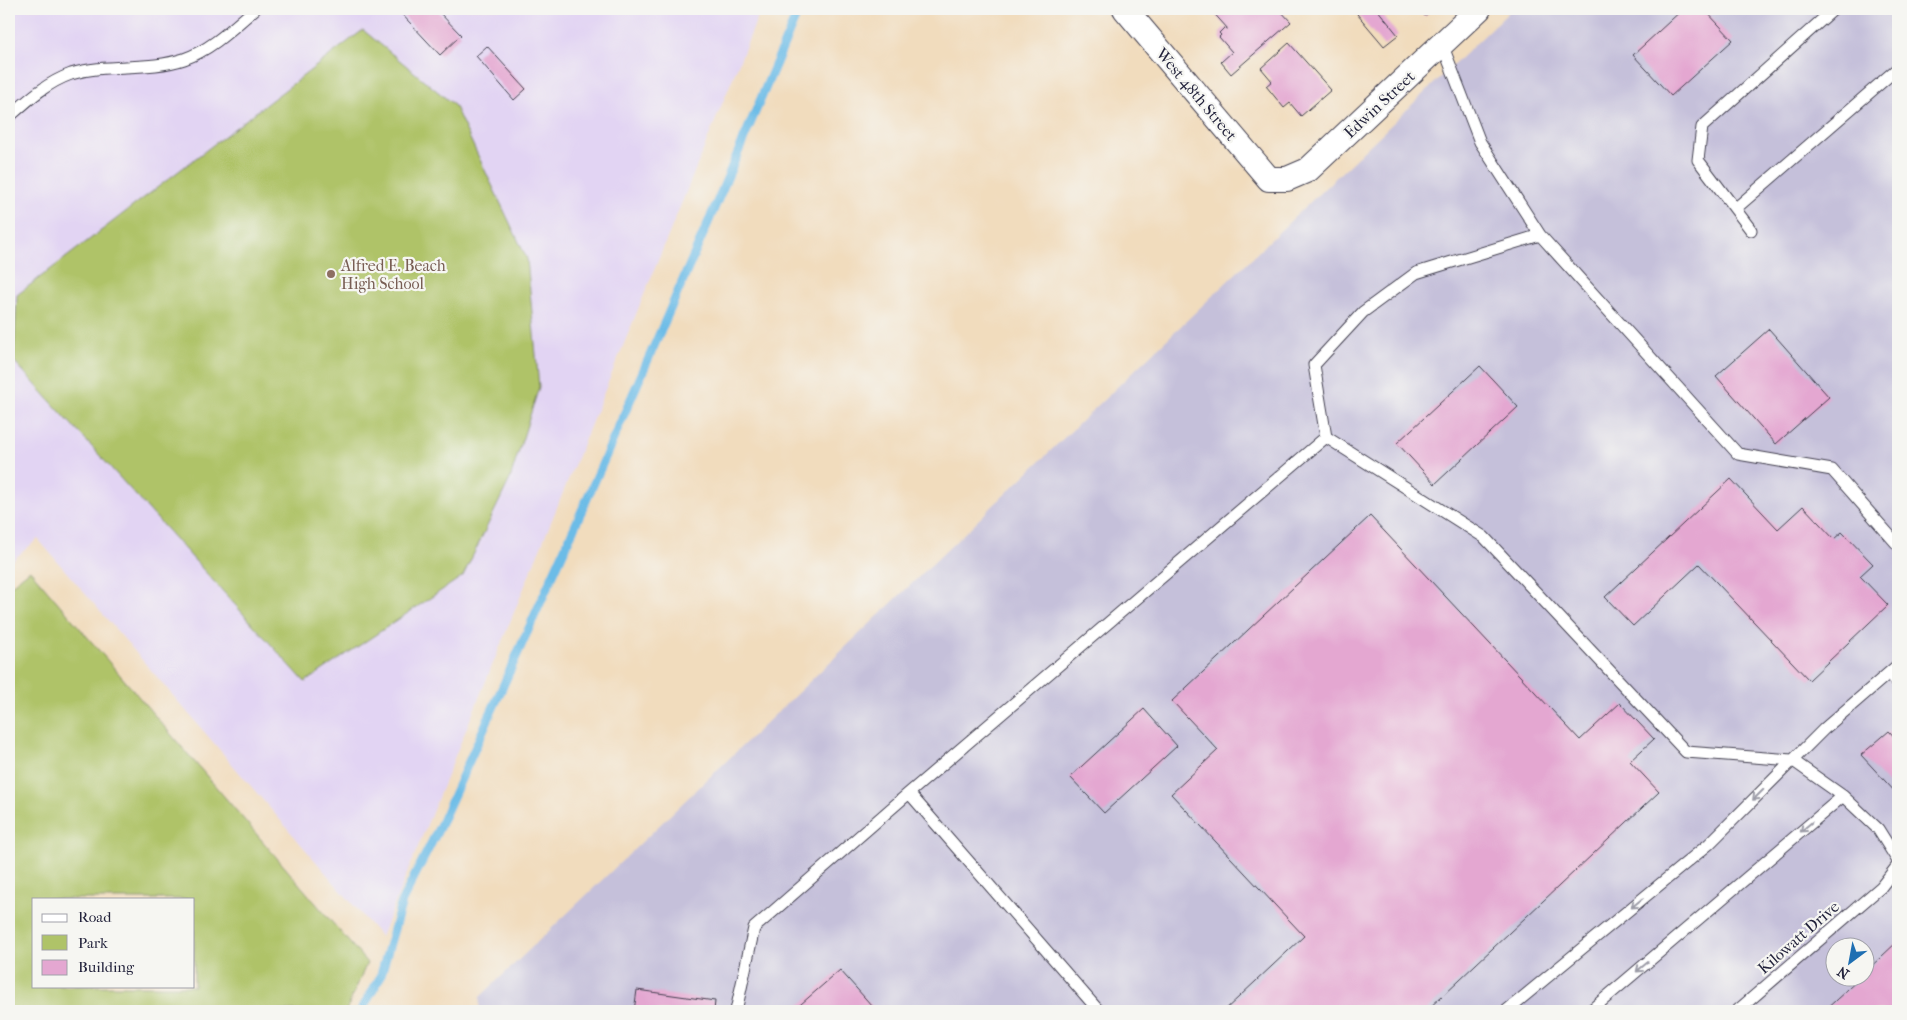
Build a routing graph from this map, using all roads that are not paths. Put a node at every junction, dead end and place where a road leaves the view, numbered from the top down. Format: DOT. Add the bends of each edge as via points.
graph roads {
  1 [pos="255,9"];
  2 [pos="1125,9"];
  3 [pos="1480,9"];
  4 [pos="1834,9"];
  5 [pos="1442,44"];
  6 [pos="1898,68"];
  7 [pos="9,117"];
  8 [pos="1269,179"];
  9 [pos="1735,209"];
  10 [pos="1751,230"];
  11 [pos="1540,235"];
  12 [pos="1326,437"];
  13 [pos="1898,545"];
  14 [pos="1894,669"];
  15 [pos="1898,683"];
  16 [pos="1792,760"];
  17 [pos="910,793"];
  18 [pos="1843,796"];
  19 [pos="1898,861"];
  20 [pos="1898,865"];
  21 [pos="736,1011"];
  22 [pos="1100,1011"];
  23 [pos="1506,1011"];
  24 [pos="1590,1011"];
  25 [pos="1737,1011"];
  1 -- 7 [label="lane" via="225,34 185,58 162,65 72,74 38,91"];
  2 -- 8 [label="street, West 48th Street"];
  3 -- 5 [label="street, Edwin Street"];
  4 -- 9 [label="lane" via="1702,127 1698,160"];
  5 -- 8 [label="street, Edwin Street" via="1308,170 1287,179"];
  5 -- 11 [label="lane" via="1480,142"];
  6 -- 9 [label="lane"];
  9 -- 10 [label="lane"];
  11 -- 12 [label="lane" via="1416,273 1363,312 1314,365"];
  11 -- 13 [label="lane" via="1738,454 1832,470"];
  12 -- 16 [label="lane" via="1484,537 1686,752"];
  12 -- 17 [label="lane"];
  14 -- 15 [label="lane"];
  14 -- 16 [label="lane"];
  16 -- 18 [label="lane"];
  16 -- 23 [label="lane, one-way" via="1709,844"];
  17 -- 21 [label="lane" via="754,928"];
  17 -- 22 [label="lane"];
  18 -- 19 [label="lane" via="1878,829"];
  18 -- 24 [label="lane, one-way"];
  20 -- 25 [label="lane, Kilowatt Drive" via="1881,887"];
}
